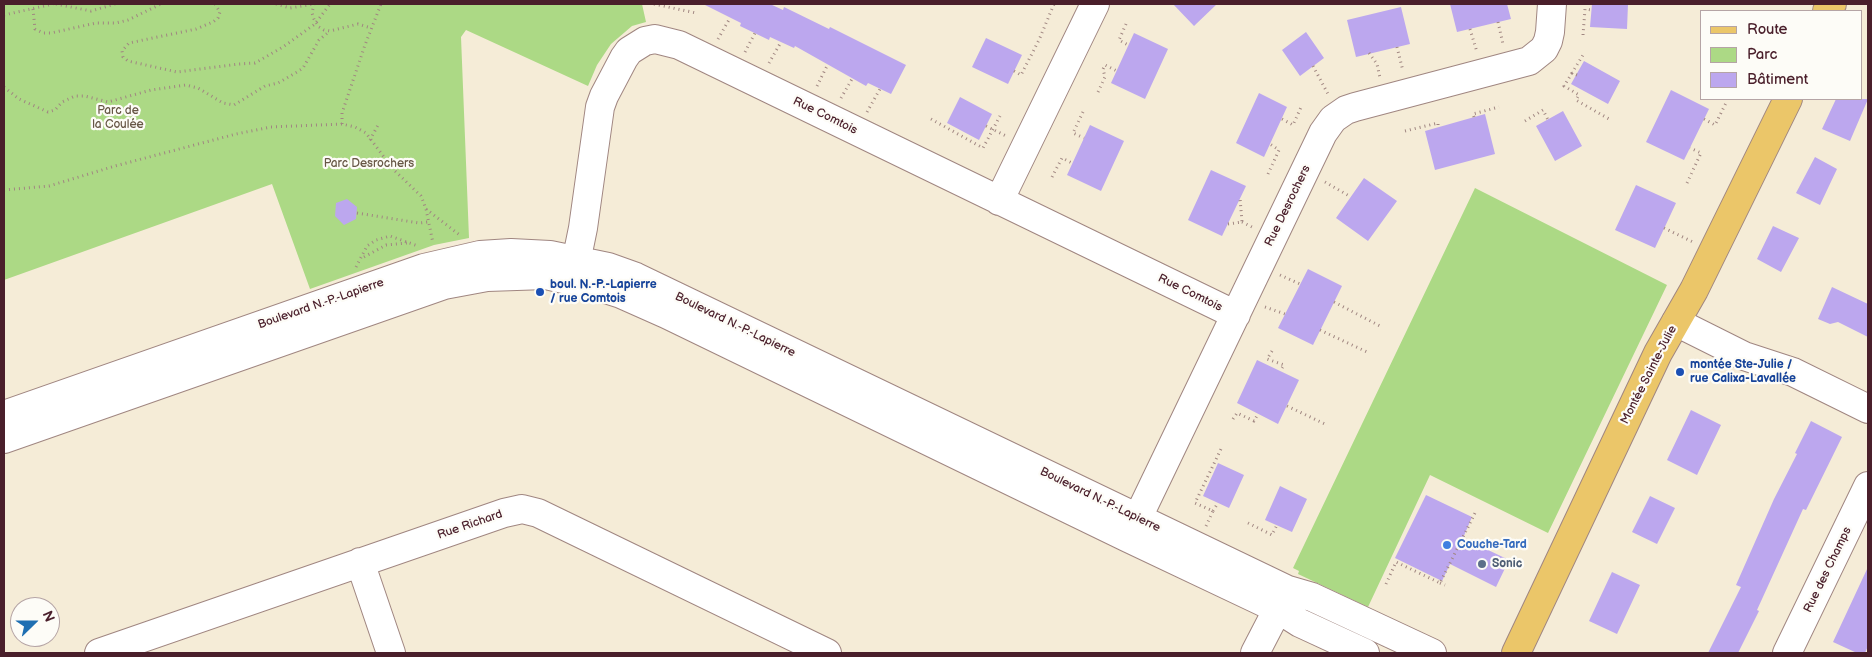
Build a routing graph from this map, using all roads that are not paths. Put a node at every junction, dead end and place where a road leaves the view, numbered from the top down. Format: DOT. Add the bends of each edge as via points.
graph roads {
  1 [pos="1095,4"];
  2 [pos="1552,4"];
  3 [pos="1788,100"];
  4 [pos="1000,201"];
  5 [pos="575,270"];
  6 [pos="1247,310"];
  7 [pos="1676,322"];
  8 [pos="1868,409"];
  9 [pos="4,416"];
  10 [pos="4,439"];
  11 [pos="1868,486"];
  12 [pos="1133,528"];
  13 [pos="360,562"];
  14 [pos="1283,599"];
  15 [pos="146,645"];
  16 [pos="99,653"];
  17 [pos="391,653"];
  18 [pos="827,653"];
  19 [pos="1256,653"];
  20 [pos="1365,653"];
  21 [pos="1432,653"];
  22 [pos="1516,653"];
  23 [pos="1787,653"];
  1 -- 4 [label="street"];
  2 -- 6 [label="street, Rue Desrochers" via="1548,41 1544,49 1528,61 1355,107 1333,119"];
  3 -- 7 [label="main road, Montée Sainte-Julie"];
  4 -- 5 [label="street, Rue Comtois" via="679,45 655,39 629,51 600,107"];
  4 -- 6 [label="street, Rue Comtois"];
  5 -- 9 [label="street, Boulevard N.-P.-Lapierre" via="550,255 510,252 438,264"];
  5 -- 10 [label="street, Boulevard N.-P.-Lapierre" via="546,275 487,277 444,285"];
  5 -- 12 [label="street, Boulevard N.-P.-Lapierre" via="600,287 666,314"];
  6 -- 12 [label="street, Rue Desrochers"];
  7 -- 8 [label="street" via="1744,356 1793,372"];
  7 -- 22 [label="main road, Montée Sainte-Julie" via="1658,353"];
  11 -- 23 [label="street, Rue des Champs"];
  12 -- 14 [label="street, Boulevard N.-P.-Lapierre"];
  13 -- 15 [label="street, Rue Richard"];
  13 -- 17 [label="street"];
  13 -- 18 [label="street, Rue Richard" via="504,512 529,510"];
  14 -- 19 [label="street"];
  14 -- 20 [label="street, Boulevard N.-P.-Lapierre" via="1300,623"];
  14 -- 21 [label="street, Boulevard N.-P.-Lapierre" via="1312,597"];
  15 -- 16 [label="street, Rue Richard"];
}
